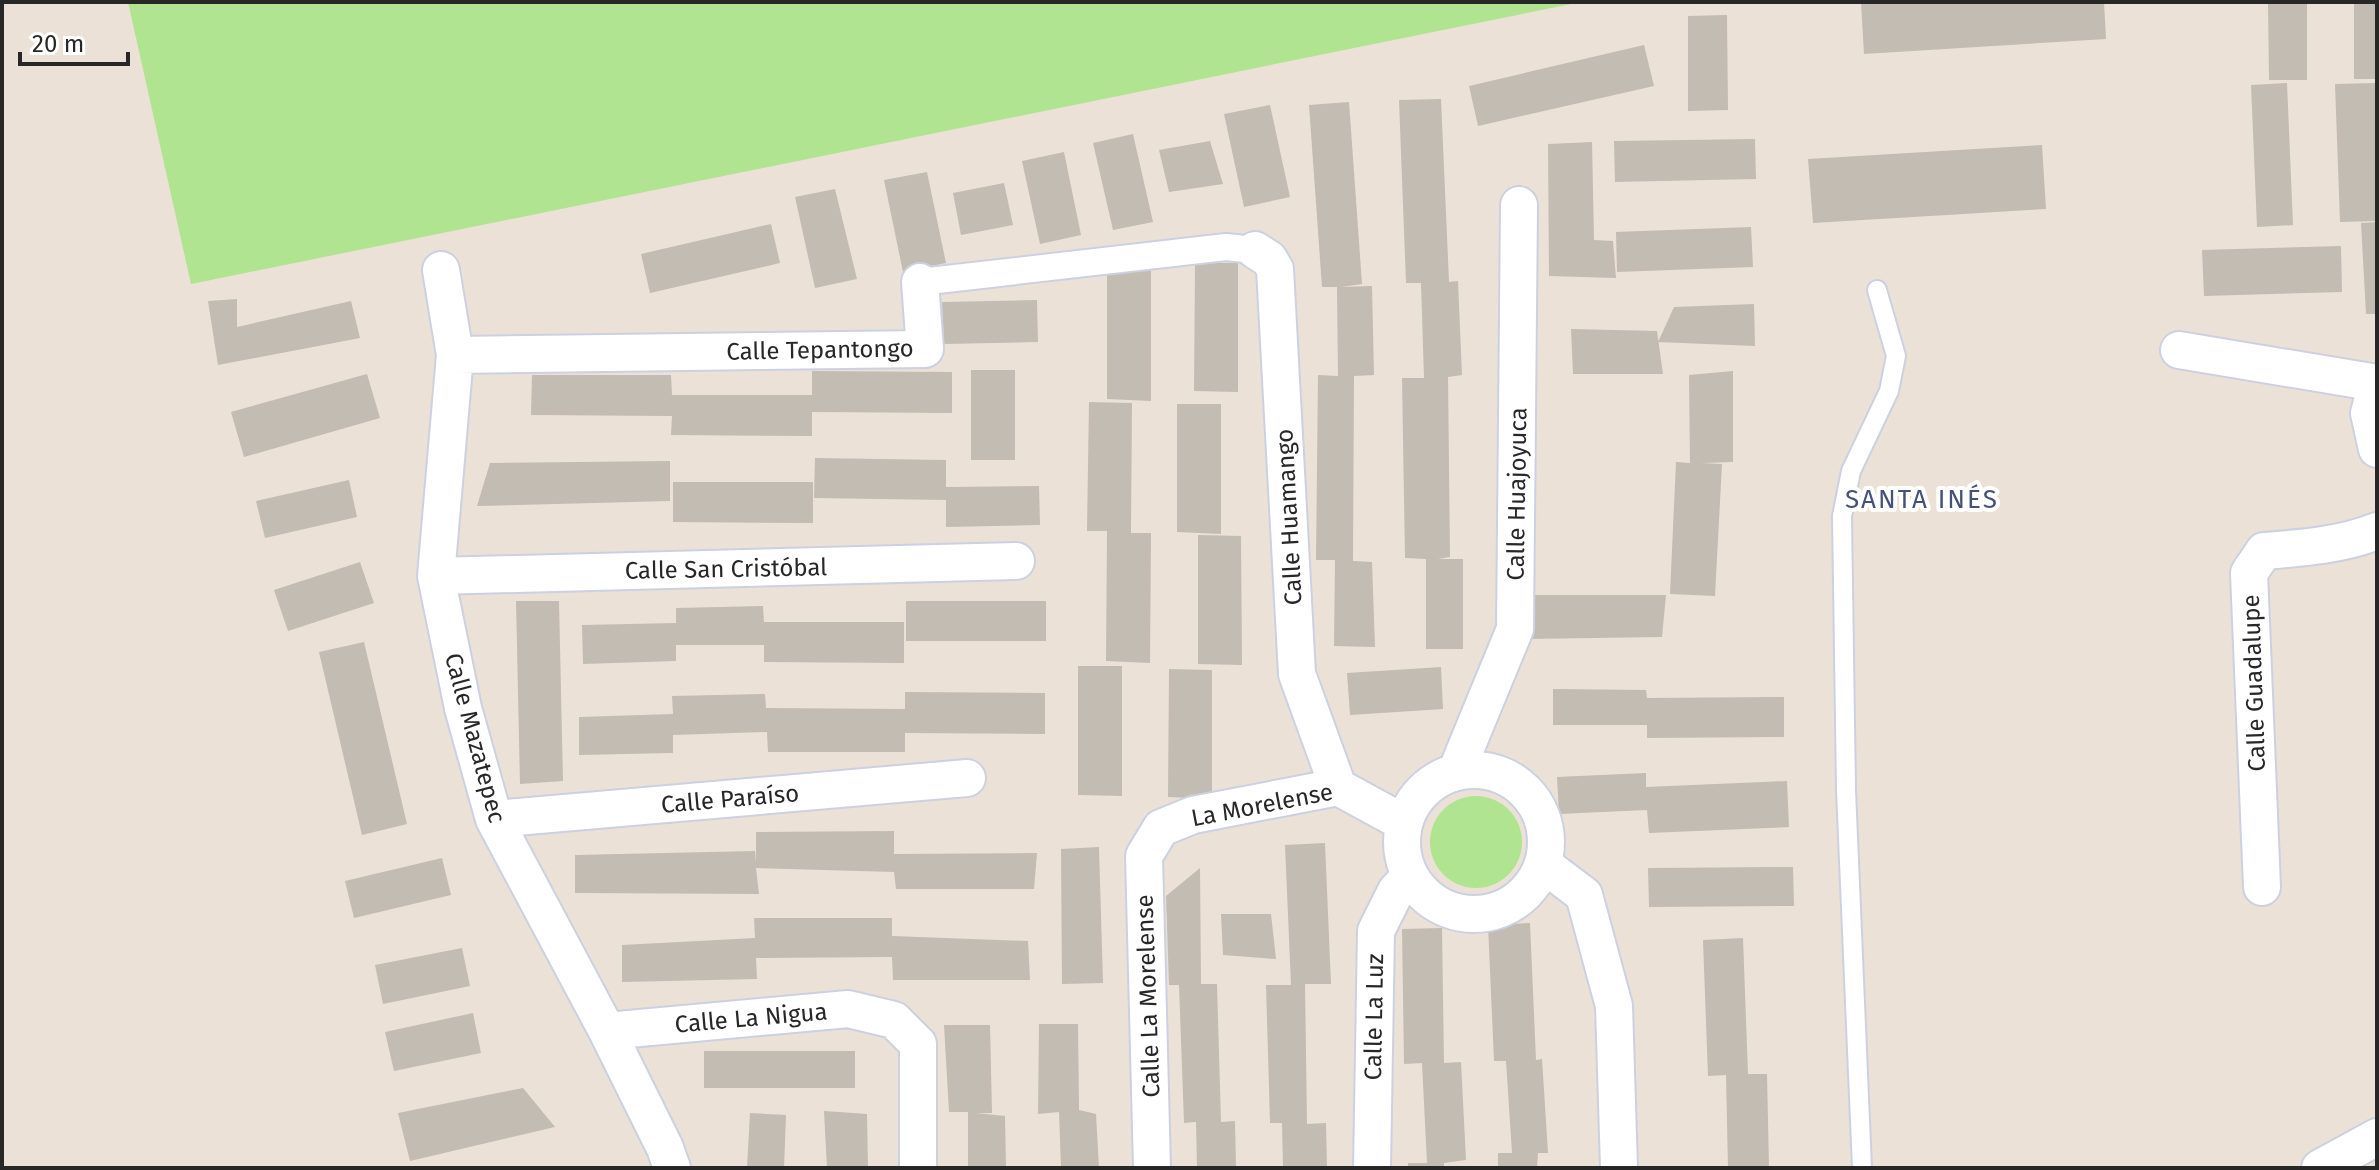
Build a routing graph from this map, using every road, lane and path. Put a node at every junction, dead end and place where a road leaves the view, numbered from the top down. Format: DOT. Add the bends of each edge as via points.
graph roads {
  1 [pos="1519,205"];
  2 [pos="1255,250"];
  3 [pos="441,270"];
  4 [pos="920,282"];
  5 [pos="1877,290"];
  6 [pos="2179,350"];
  7 [pos="455,355"];
  8 [pos="2377,384"];
  9 [pos="2377,449"];
  10 [pos="2377,531"];
  11 [pos="1016,561"];
  12 [pos="436,576"];
  13 [pos="1456,772"];
  14 [pos="967,778"];
  15 [pos="1338,787"];
  16 [pos="494,819"];
  17 [pos="1404,823"];
  18 [pos="1161,828"];
  19 [pos="1543,864"];
  20 [pos="1410,876"];
  21 [pos="2262,887"];
  22 [pos="607,1031"];
  23 [pos="2377,1137"];
  24 [pos="672,1168"];
  25 [pos="918,1168"];
  26 [pos="1152,1168"];
  27 [pos="1372,1168"];
  28 [pos="1619,1168"];
  29 [pos="1862,1168"];
  30 [pos="2320,1168"];
  1 -- 13 [label="street, Calle Huajoyuca" via="1515,629"];
  2 -- 4 [label="street, Calle Tepantongo" via="1226,247"];
  2 -- 15 [label="street, Calle Huamango" via="1275,269 1297,674"];
  3 -- 7 [label="street, Calle Mazatepec"];
  4 -- 7 [label="street, Calle Tepantongo" via="925,349"];
  5 -- 29 [label="lane" via="1896,356 1889,391 1851,471 1842,516 1846,790"];
  6 -- 8 [label="street"];
  7 -- 12 [label="street, Calle Mazatepec"];
  8 -- 9 [label="street" via="2369,413"];
  10 -- 21 [label="street, Calle Guadalupe" via="2264,551 2249,573"];
  11 -- 12 [label="street, Calle San Cristóbal"];
  12 -- 16 [label="street, Calle Mazatepec" via="463,708"];
  13 -- 17 [label="street" via="1428,785 1411,803"];
  13 -- 19 [label="street" via="1501,774 1522,787 1546,829"];
  14 -- 16 [label="street, Calle Paraíso"];
  15 -- 17 [label="street, La Morelense"];
  15 -- 18 [label="street, La Morelense" via="1193,815"];
  16 -- 22 [label="street, Calle Mazatepec"];
  17 -- 20 [label="street" via="1402,853"];
  18 -- 26 [label="street, Calle La Morelense" via="1144,856"];
  19 -- 20 [label="street" via="1527,892 1488,913 1464,914 1443,907 1424,895"];
  19 -- 28 [label="street" via="1584,895 1614,1006"];
  20 -- 27 [label="street, Calle La Luz" via="1396,891 1376,931"];
  22 -- 24 [label="street, Calle Mazatepec"];
  22 -- 25 [label="street, Calle La Nigua" via="848,1009 894,1020 918,1044"];
  23 -- 30 [label="street"];
}
